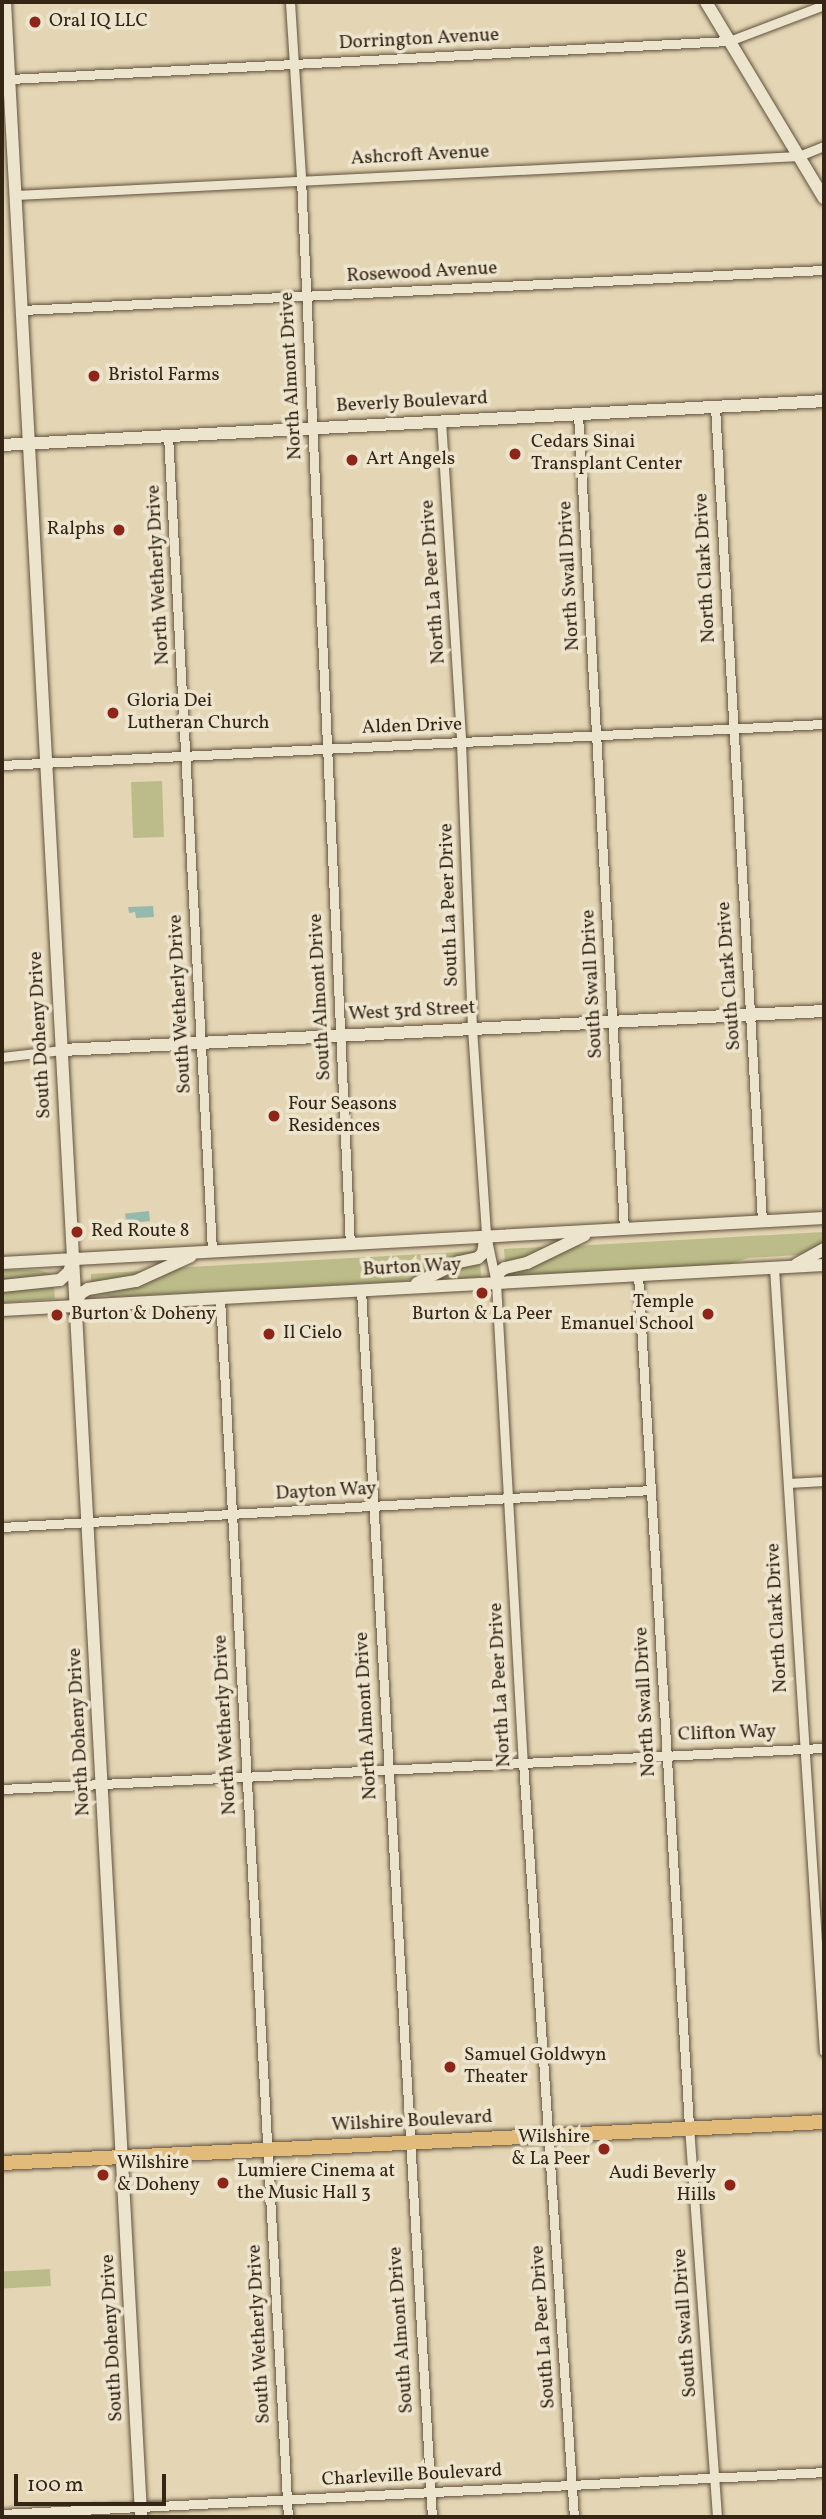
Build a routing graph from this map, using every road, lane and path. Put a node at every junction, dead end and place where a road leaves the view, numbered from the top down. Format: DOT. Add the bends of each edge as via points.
graph roads {
  1 [pos="5,2"];
  2 [pos="290,2"];
  3 [pos="706,2"];
  4 [pos="824,5"];
  5 [pos="729,41"];
  6 [pos="293,64"];
  7 [pos="9,79"];
  8 [pos="824,146"];
  9 [pos="799,156"];
  10 [pos="301,179"];
  11 [pos="16,195"];
  12 [pos="824,198"];
  13 [pos="824,271"];
  14 [pos="306,296"];
  15 [pos="22,310"];
  16 [pos="824,401"];
  17 [pos="715,406"];
  18 [pos="579,414"];
  19 [pos="441,421"];
  20 [pos="312,427"];
  21 [pos="168,435"];
  22 [pos="30,443"];
  23 [pos="2,445"];
  24 [pos="824,724"];
  25 [pos="732,729"];
  26 [pos="597,737"];
  27 [pos="461,742"];
  28 [pos="327,748"];
  29 [pos="187,755"];
  30 [pos="46,762"];
  31 [pos="2,765"];
  32 [pos="824,1011"];
  33 [pos="750,1015"];
  34 [pos="612,1020"];
  35 [pos="472,1028"];
  36 [pos="340,1035"];
  37 [pos="201,1042"];
  38 [pos="61,1050"];
  39 [pos="2,1057"];
  40 [pos="824,1218"];
  41 [pos="762,1222"];
  42 [pos="624,1229"];
  43 [pos="599,1230"];
  44 [pos="486,1235"];
  45 [pos="350,1244"];
  46 [pos="824,1248"];
  47 [pos="207,1252"];
  48 [pos="73,1258"];
  49 [pos="2,1263"];
  50 [pos="824,1265"];
  51 [pos="794,1266"];
  52 [pos="774,1268"];
  53 [pos="638,1275"];
  54 [pos="495,1283"];
  55 [pos="2,1286"];
  56 [pos="403,1288"];
  57 [pos="361,1290"];
  58 [pos="220,1298"];
  59 [pos="75,1306"];
  60 [pos="2,1310"];
  61 [pos="824,1481"];
  62 [pos="788,1483"];
  63 [pos="651,1490"];
  64 [pos="509,1499"];
  65 [pos="373,1507"];
  66 [pos="232,1513"];
  67 [pos="88,1522"];
  68 [pos="2,1527"];
  69 [pos="803,1748"];
  70 [pos="824,1748"];
  71 [pos="666,1754"];
  72 [pos="523,1762"];
  73 [pos="388,1770"];
  74 [pos="247,1776"];
  75 [pos="102,1784"];
  76 [pos="2,1789"];
  77 [pos="824,2051"];
  78 [pos="824,2122"];
  79 [pos="689,2126"];
  80 [pos="548,2134"];
  81 [pos="408,2141"];
  82 [pos="267,2150"];
  83 [pos="123,2157"];
  84 [pos="2,2163"];
  85 [pos="824,2472"];
  86 [pos="714,2478"];
  87 [pos="572,2485"];
  88 [pos="430,2492"];
  89 [pos="287,2499"];
  90 [pos="141,2512"];
  91 [pos="2,2514"];
  92 [pos="288,2517"];
  93 [pos="432,2517"];
  94 [pos="574,2517"];
  95 [pos="717,2517"];
  1 -- 7 [label="main road"];
  2 -- 6 [label="street, North Almont Drive"];
  3 -- 5 [label="main road"];
  4 -- 5 [label="street, Dorrington Avenue"];
  5 -- 6 [label="street, Dorrington Avenue"];
  5 -- 9 [label="main road"];
  6 -- 7 [label="street, Dorrington Avenue"];
  6 -- 10 [label="street, North Almont Drive"];
  7 -- 11 [label="main road"];
  8 -- 9 [label="street, Ashcroft Avenue"];
  9 -- 10 [label="street, Ashcroft Avenue"];
  9 -- 12 [label="main road"];
  10 -- 11 [label="street, Ashcroft Avenue"];
  10 -- 14 [label="street, North Almont Drive"];
  11 -- 15 [label="main road"];
  13 -- 14 [label="street, Rosewood Avenue"];
  14 -- 15 [label="street, Rosewood Avenue"];
  14 -- 20 [label="street, North Almont Drive"];
  15 -- 22 [label="main road"];
  16 -- 17 [label="main road, Beverly Boulevard"];
  17 -- 18 [label="main road, Beverly Boulevard"];
  17 -- 25 [label="street, North Clark Drive"];
  18 -- 19 [label="main road, Beverly Boulevard"];
  18 -- 26 [label="street, North Swall Drive"];
  19 -- 20 [label="main road, Beverly Boulevard"];
  19 -- 27 [label="street, North La Peer Drive"];
  20 -- 21 [label="main road, Beverly Boulevard"];
  20 -- 28 [label="street, North Almont Drive"];
  21 -- 22 [label="main road, Beverly Boulevard"];
  21 -- 29 [label="street, North Wetherly Drive"];
  22 -- 23 [label="main road, Beverly Boulevard"];
  22 -- 30 [label="main road"];
  24 -- 25 [label="street, Alden Drive"];
  25 -- 26 [label="street, Alden Drive"];
  25 -- 33 [label="street, South Clark Drive"];
  26 -- 27 [label="street, Alden Drive"];
  26 -- 34 [label="street, South Swall Drive"];
  27 -- 28 [label="street, Alden Drive"];
  27 -- 35 [label="street, South La Peer Drive"];
  28 -- 29 [label="street, Alden Drive"];
  28 -- 36 [label="street, South Almont Drive"];
  29 -- 30 [label="street, Alden Drive"];
  29 -- 37 [label="street, South Wetherly Drive"];
  30 -- 31 [label="street, Alden Drive"];
  30 -- 38 [label="main road, South Doheny Drive"];
  32 -- 33 [label="main road, West 3rd Street"];
  33 -- 34 [label="main road, West 3rd Street"];
  33 -- 41 [label="street, South Clark Drive"];
  34 -- 35 [label="main road, West 3rd Street"];
  34 -- 42 [label="street, South Swall Drive"];
  35 -- 36 [label="main road, West 3rd Street"];
  35 -- 44 [label="street, South La Peer Drive"];
  36 -- 37 [label="main road, West 3rd Street"];
  36 -- 45 [label="street, South Almont Drive"];
  37 -- 38 [label="main road, West 3rd Street"];
  37 -- 47 [label="street, South Wetherly Drive"];
  38 -- 39 [label="street, West 3rd Street"];
  38 -- 48 [label="main road, South Doheny Drive"];
  40 -- 41 [label="main road, Burton Way"];
  41 -- 42 [label="main road, Burton Way"];
  42 -- 43 [label="main road, Burton Way"];
  43 -- 44 [label="main road, Burton Way"];
  43 -- 54 [label="main road" via="527,1263 505,1268"];
  44 -- 45 [label="main road, Burton Way"];
  44 -- 54 [label="street, North La Peer Drive"];
  44 -- 56 [label="main road" via="478,1258"];
  45 -- 47 [label="main road, Burton Way"];
  46 -- 51 [label="main road"];
  47 -- 48 [label="main road, Burton Way"];
  47 -- 59 [label="main road" via="136,1281 88,1289"];
  48 -- 49 [label="main road, Burton Way"];
  48 -- 55 [label="main road" via="69,1272 60,1280"];
  48 -- 59 [label="main road, South Doheny Drive"];
  50 -- 51 [label="main road, Burton Way"];
  51 -- 52 [label="main road, Burton Way"];
  52 -- 53 [label="main road, Burton Way"];
  52 -- 62 [label="street, North Clark Drive"];
  53 -- 54 [label="main road, Burton Way"];
  53 -- 63 [label="street, North Swall Drive"];
  54 -- 56 [label="main road, Burton Way"];
  54 -- 64 [label="street, North La Peer Drive"];
  56 -- 57 [label="main road, Burton Way"];
  57 -- 58 [label="main road, Burton Way"];
  57 -- 65 [label="street, North Almont Drive"];
  58 -- 59 [label="main road, Burton Way"];
  58 -- 66 [label="street, North Wetherly Drive"];
  59 -- 60 [label="main road, Burton Way"];
  59 -- 67 [label="main road, North Doheny Drive"];
  61 -- 62 [label="street"];
  62 -- 69 [label="street, North Clark Drive"];
  63 -- 64 [label="street, Dayton Way"];
  63 -- 71 [label="street, North Swall Drive"];
  64 -- 65 [label="street, Dayton Way"];
  64 -- 72 [label="street, North La Peer Drive"];
  65 -- 66 [label="street, Dayton Way"];
  65 -- 73 [label="street, North Almont Drive"];
  66 -- 67 [label="street, Dayton Way"];
  66 -- 74 [label="street, North Wetherly Drive"];
  67 -- 68 [label="street, Dayton Way"];
  67 -- 75 [label="main road, North Doheny Drive"];
  69 -- 70 [label="street, Clifton Way"];
  69 -- 71 [label="street, Clifton Way"];
  69 -- 77 [label="street, North Clark Drive"];
  71 -- 72 [label="street, Clifton Way"];
  71 -- 79 [label="street, North Swall Drive"];
  72 -- 73 [label="street, Clifton Way"];
  72 -- 80 [label="street, North La Peer Drive"];
  73 -- 74 [label="street, Clifton Way"];
  73 -- 81 [label="street, North Almont Drive"];
  74 -- 75 [label="street, Clifton Way"];
  74 -- 82 [label="street, North Wetherly Drive"];
  75 -- 76 [label="street, Clifton Way"];
  75 -- 83 [label="main road, North Doheny Drive"];
  78 -- 79 [label="main road, Wilshire Boulevard"];
  79 -- 80 [label="main road, Wilshire Boulevard"];
  79 -- 86 [label="street, South Swall Drive"];
  80 -- 81 [label="main road, Wilshire Boulevard"];
  80 -- 87 [label="street, South La Peer Drive"];
  81 -- 82 [label="main road, Wilshire Boulevard"];
  81 -- 88 [label="street, South Almont Drive"];
  82 -- 83 [label="main road, Wilshire Boulevard"];
  82 -- 89 [label="street, South Wetherly Drive"];
  83 -- 84 [label="main road, Wilshire Boulevard"];
  83 -- 90 [label="main road, South Doheny Drive"];
  85 -- 86 [label="street, Charleville Boulevard"];
  86 -- 87 [label="street, Charleville Boulevard"];
  86 -- 95 [label="street, South Swall Drive"];
  87 -- 88 [label="street, Charleville Boulevard"];
  87 -- 94 [label="street, South La Peer Drive"];
  88 -- 89 [label="street, Charleville Boulevard"];
  88 -- 93 [label="street, South Almont Drive"];
  89 -- 90 [label="street, Charleville Boulevard"];
  89 -- 92 [label="street, South Wetherly Drive"];
  90 -- 91 [label="street, Charleville Boulevard"];
}
